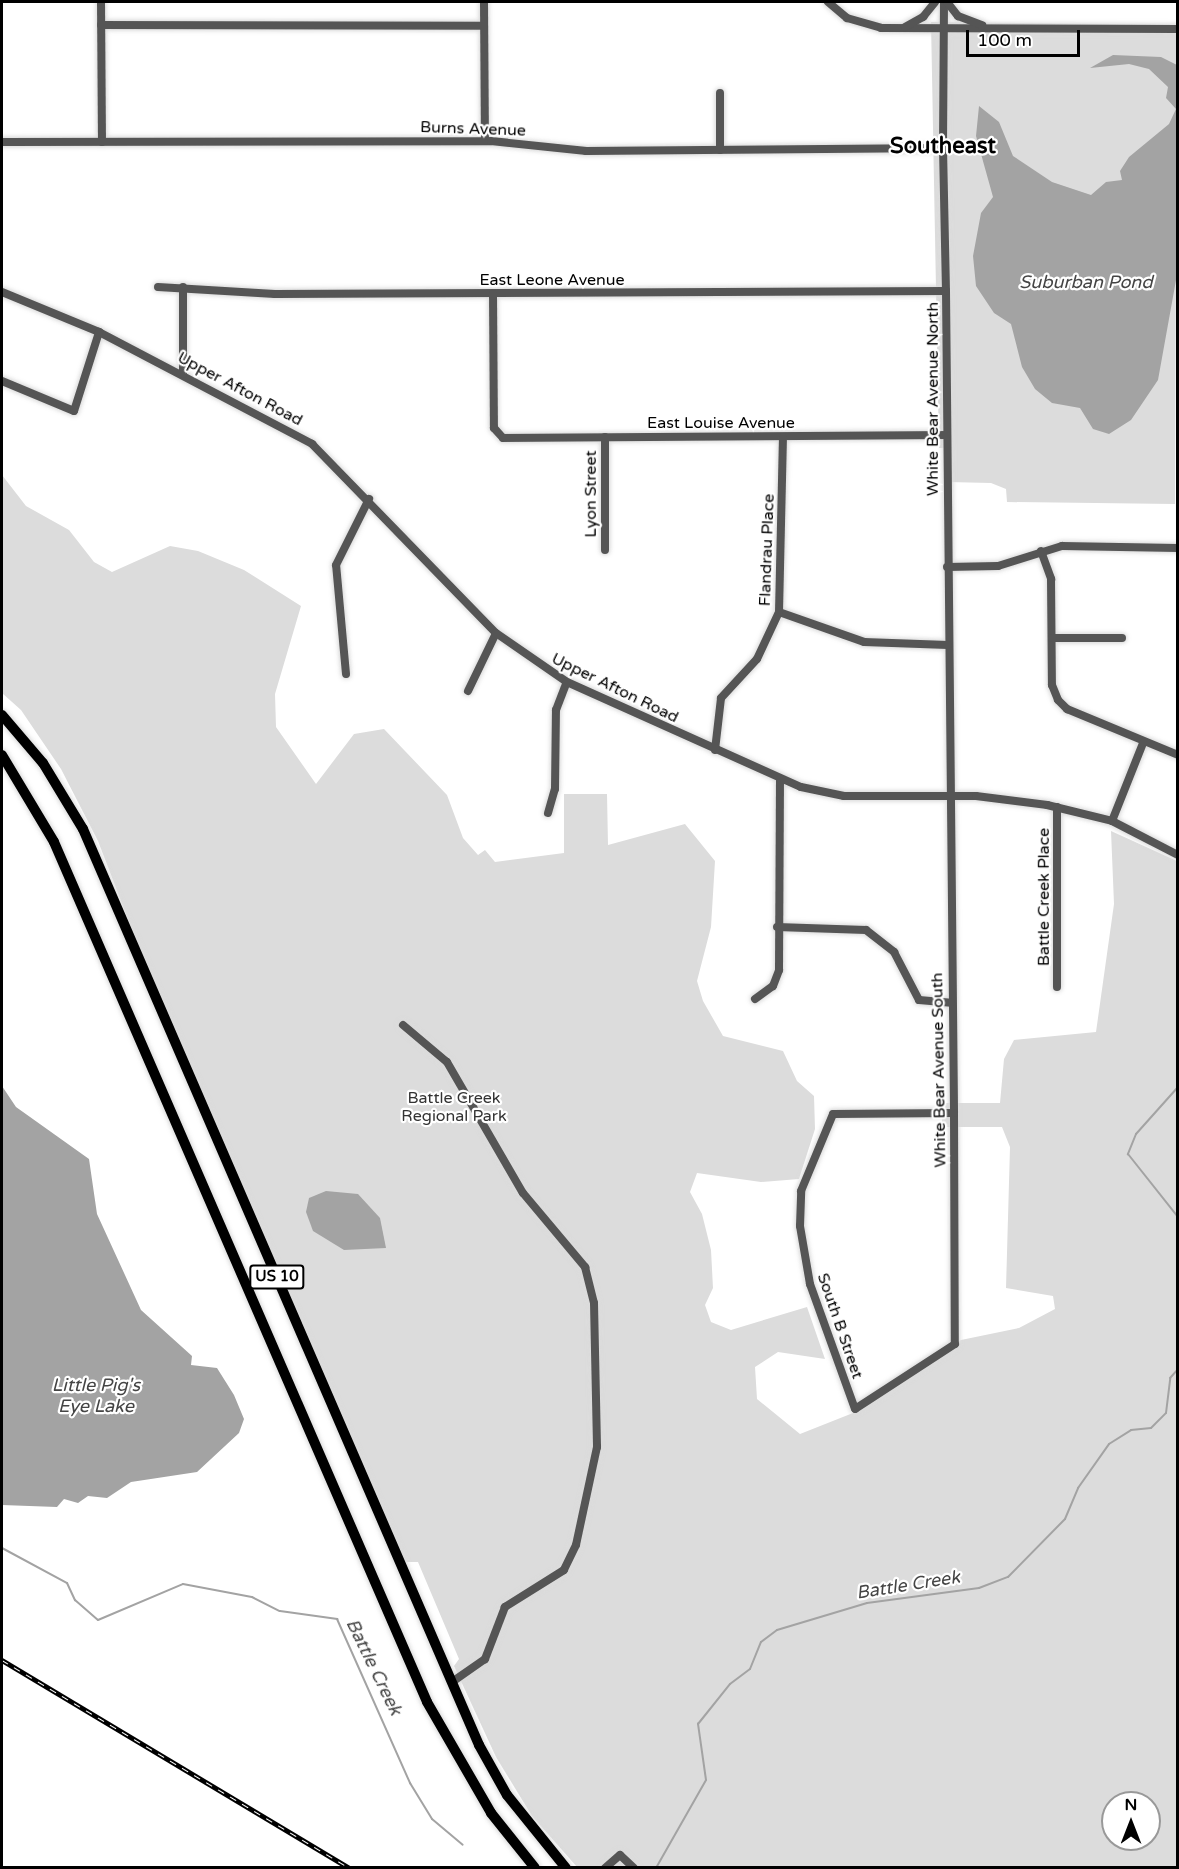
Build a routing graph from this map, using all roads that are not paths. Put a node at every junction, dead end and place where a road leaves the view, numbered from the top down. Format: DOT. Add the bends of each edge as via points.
graph roads {
  1 [pos="101,2"];
  2 [pos="484,2"];
  3 [pos="828,2"];
  4 [pos="935,2"];
  5 [pos="946,2"];
  6 [pos="101,25"];
  7 [pos="484,26"];
  8 [pos="901,28"];
  9 [pos="944,28"];
  10 [pos="1001,28"];
  11 [pos="1178,29"];
  12 [pos="720,93"];
  13 [pos="485,141"];
  14 [pos="2,142"];
  15 [pos="102,142"];
  16 [pos="943,147"];
  17 [pos="720,150"];
  18 [pos="158,286"];
  19 [pos="183,287"];
  20 [pos="946,291"];
  21 [pos="2,292"];
  22 [pos="493,294"];
  23 [pos="99,332"];
  24 [pos="183,374"];
  25 [pos="2,381"];
  26 [pos="946,435"];
  27 [pos="605,437"];
  28 [pos="783,437"];
  29 [pos="369,499"];
  30 [pos="1178,548"];
  31 [pos="605,550"];
  32 [pos="1041,551"];
  33 [pos="947,567"];
  34 [pos="779,612"];
  35 [pos="496,633"];
  36 [pos="1052,638"];
  37 [pos="1122,638"];
  38 [pos="948,645"];
  39 [pos="346,674"];
  40 [pos="567,682"];
  41 [pos="468,691"];
  42 [pos="2,715"];
  43 [pos="1143,742"];
  44 [pos="715,750"];
  45 [pos="2,754"];
  46 [pos="1178,755"];
  47 [pos="780,780"];
  48 [pos="950,796"];
  49 [pos="1057,807"];
  50 [pos="548,813"];
  51 [pos="1112,822"];
  52 [pos="1178,855"];
  53 [pos="777,927"];
  54 [pos="1057,987"];
  55 [pos="755,999"];
  56 [pos="951,1003"];
  57 [pos="403,1025"];
  58 [pos="954,1113"];
  59 [pos="855,1409"];
  60 [pos="452,1682"];
  61 [pos="565,1866"];
  62 [pos="535,1868"];
  63 [pos="605,1868"];
  64 [pos="634,1868"];
  1 -- 6 [label="street"];
  2 -- 7 [label="street"];
  3 -- 8 [label="street" via="857,23"];
  4 -- 8 [label="street" via="923,17"];
  5 -- 9 [label="street, White Bear Avenue North"];
  5 -- 10 [label="street" via="966,20"];
  6 -- 7 [label="street"];
  6 -- 15 [label="street"];
  7 -- 13 [label="street"];
  8 -- 9 [label="street"];
  9 -- 10 [label="street"];
  9 -- 16 [label="street, White Bear Avenue North"];
  10 -- 11 [label="street"];
  12 -- 17 [label="street"];
  13 -- 15 [label="street, Burns Avenue"];
  13 -- 17 [label="street, Burns Avenue" via="586,151"];
  14 -- 15 [label="street, Burns Avenue"];
  16 -- 17 [label="street, Burns Avenue"];
  16 -- 20 [label="street, White Bear Avenue North"];
  18 -- 19 [label="street, East Leone Avenue"];
  19 -- 22 [label="street, East Leone Avenue" via="275,294"];
  19 -- 24 [label="street"];
  20 -- 22 [label="street, East Leone Avenue"];
  20 -- 26 [label="street, White Bear Avenue North"];
  21 -- 23 [label="street, Upper Afton Road"];
  22 -- 27 [label="street, East Louise Avenue" via="497,435"];
  23 -- 24 [label="street, Upper Afton Road"];
  23 -- 25 [label="street" via="74,411"];
  24 -- 29 [label="street, Upper Afton Road" via="312,444"];
  26 -- 28 [label="street, East Louise Avenue"];
  26 -- 33 [label="street, White Bear Avenue North"];
  27 -- 28 [label="street, East Louise Avenue"];
  27 -- 31 [label="street, Lyon Street"];
  28 -- 34 [label="street, Flandrau Place"];
  29 -- 35 [label="street, Upper Afton Road"];
  29 -- 39 [label="street" via="336,566"];
  30 -- 32 [label="street" via="1062,546"];
  32 -- 33 [label="street" via="998,566"];
  32 -- 36 [label="street" via="1051,579"];
  33 -- 38 [label="street, White Bear Avenue North"];
  34 -- 38 [label="street" via="864,642"];
  34 -- 44 [label="street, Flandrau Place" via="757,659 721,698"];
  35 -- 40 [label="street, Upper Afton Road"];
  35 -- 41 [label="street"];
  36 -- 37 [label="street"];
  36 -- 43 [label="street" via="1052,685 1058,700"];
  38 -- 48 [label="street, White Bear Avenue North"];
  40 -- 44 [label="street, Upper Afton Road"];
  40 -- 50 [label="street" via="556,710 555,789"];
  42 -- 60 [label="highway, US 10" via="44,763 88,839"];
  43 -- 46 [label="street"];
  43 -- 51 [label="street"];
  44 -- 47 [label="street, Upper Afton Road"];
  45 -- 62 [label="highway, US 10" via="54,842 428,1701 457,1759"];
  47 -- 48 [label="street, Upper Afton Road" via="844,796"];
  47 -- 53 [label="street"];
  48 -- 49 [label="street, Upper Afton Road"];
  48 -- 56 [label="street, White Bear Avenue South"];
  49 -- 51 [label="street, Upper Afton Road"];
  49 -- 54 [label="street, Battle Creek Place"];
  51 -- 52 [label="street, Upper Afton Road"];
  53 -- 55 [label="street" via="776,978"];
  53 -- 56 [label="street" via="866,930 894,952 919,1000"];
  56 -- 58 [label="street, White Bear Avenue South"];
  57 -- 60 [label="street" via="447,1062 523,1193 585,1267 594,1303 597,1447 576,1545 564,1570 505,1607 485,1659"];
  58 -- 59 [label="street, White Bear Avenue South" via="955,1344"];
  58 -- 59 [label="street, South B Street" via="833,1114 801,1191 800,1226 815,1301"];
  60 -- 61 [label="highway, US 10" via="492,1770"];
  63 -- 64 [label="street" via="611,1858 624,1855"];
}
